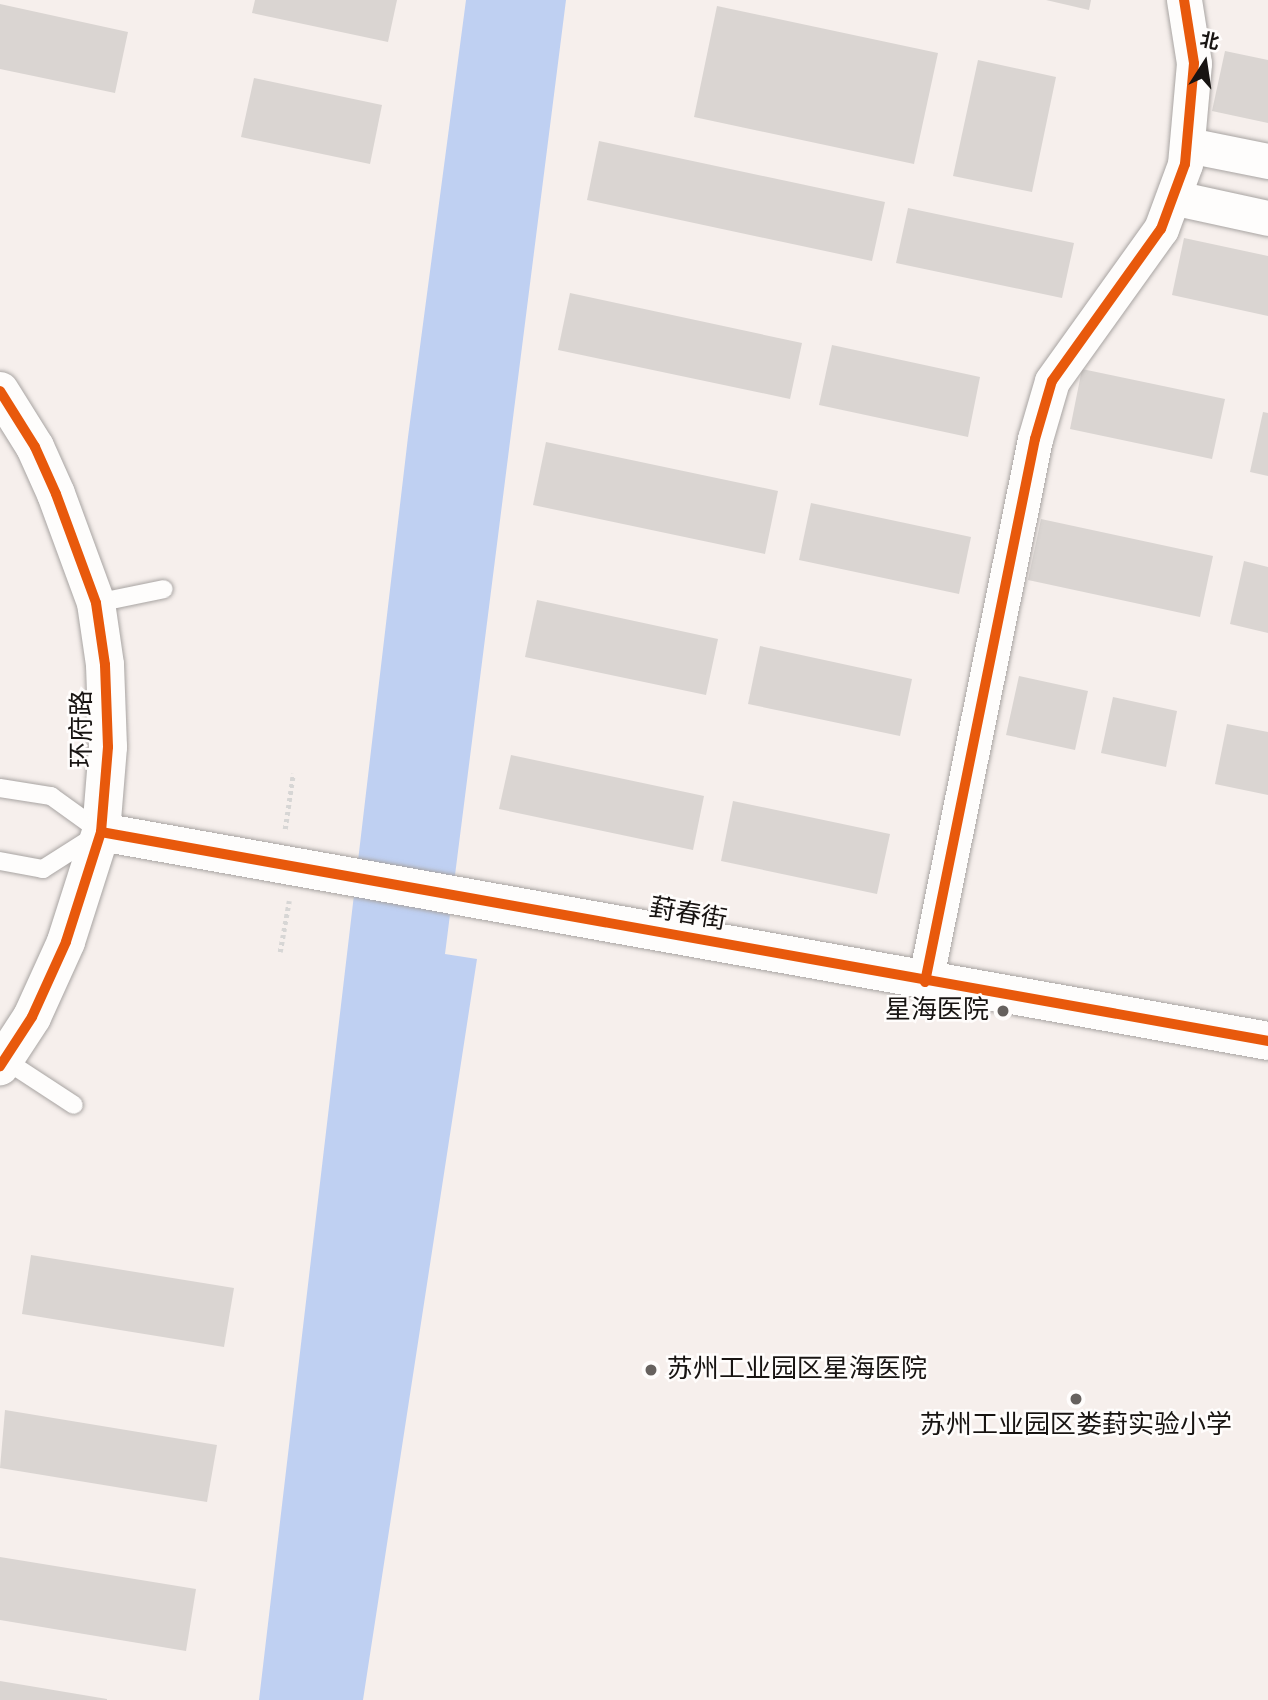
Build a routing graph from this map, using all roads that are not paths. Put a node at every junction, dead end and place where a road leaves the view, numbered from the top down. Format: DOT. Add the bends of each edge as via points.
graph roads {
  1 [pos="1184,0"];
  2 [pos="1188,145"];
  3 [pos="1268,162"];
  4 [pos="1176,198"];
  5 [pos="1268,218"];
  6 [pos="0,391"];
  7 [pos="163,589"];
  8 [pos="96,603"];
  9 [pos="0,788"];
  10 [pos="101,832"];
  11 [pos="0,861"];
  12 [pos="925,982"];
  13 [pos="1268,1041"];
  14 [pos="3,1063"];
  15 [pos="74,1105"];
  1 -- 2 [label="street" via="1194,63"];
  2 -- 3 [label="street"];
  2 -- 4 [label="street"];
  4 -- 5 [label="street"];
  4 -- 12 [label="street" via="1161,229 1052,382 1035,439"];
  6 -- 8 [label="street, 环府路" via="51,482"];
  7 -- 8 [label="lane"];
  8 -- 10 [label="street, 环府路" via="105,665 108,747"];
  9 -- 10 [label="lane" via="51,796"];
  10 -- 11 [label="lane" via="43,869"];
  10 -- 12 [label="street, 葑春街"];
  10 -- 14 [label="street, 环府路" via="66,942 32,1017"];
  12 -- 13 [label="street, 葑春街"];
  14 -- 15 [label="lane"];
}
